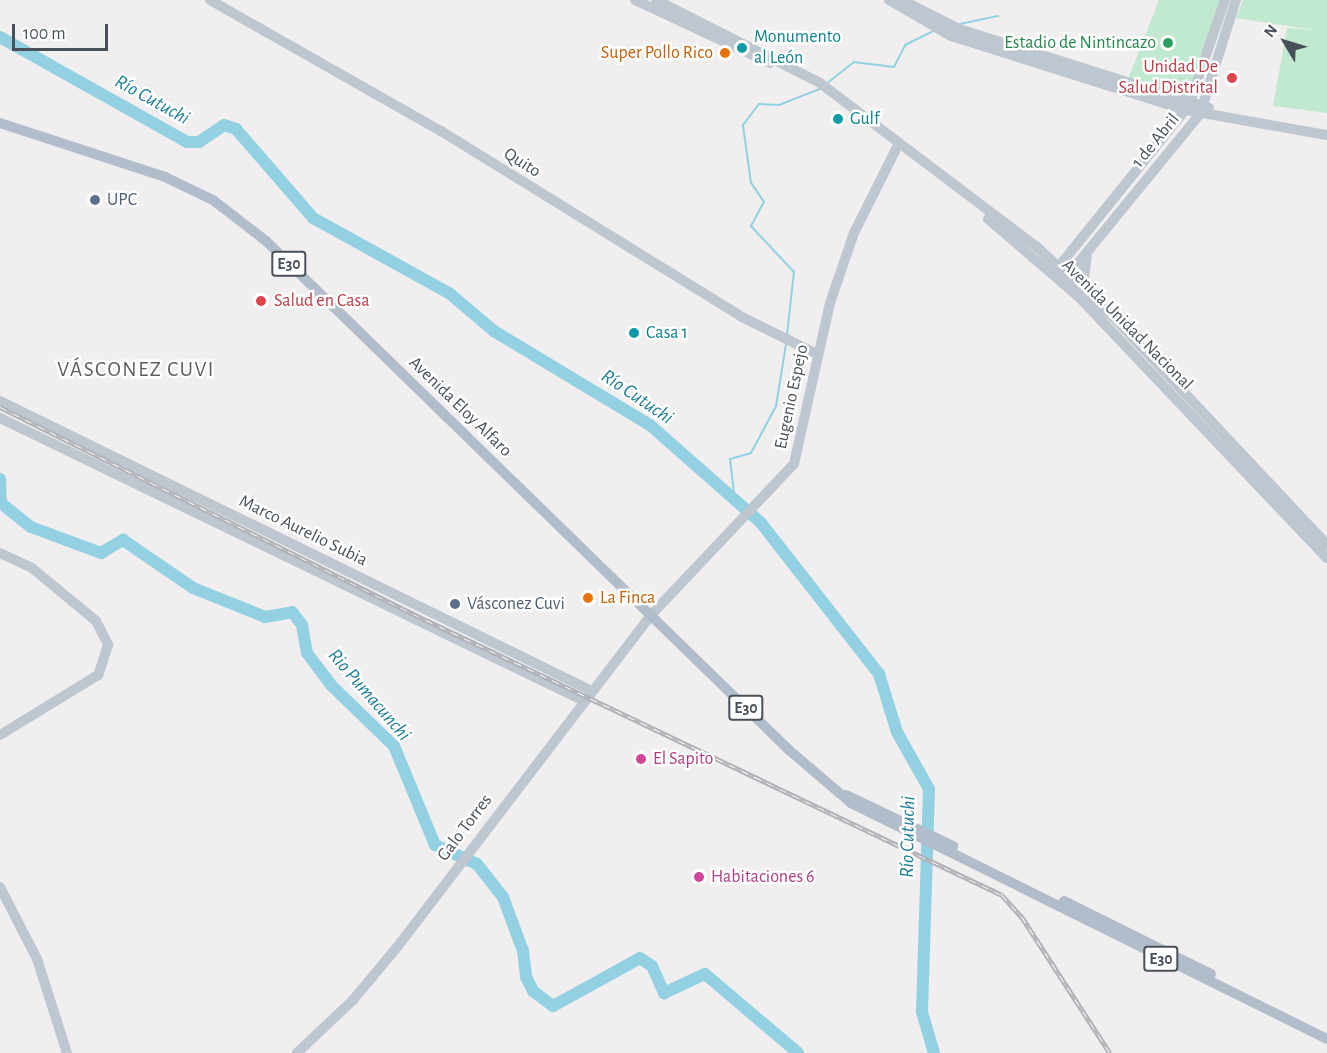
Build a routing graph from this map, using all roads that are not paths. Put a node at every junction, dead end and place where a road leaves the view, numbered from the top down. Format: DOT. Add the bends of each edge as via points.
graph roads {
  1 [pos="210,0"];
  2 [pos="635,0"];
  3 [pos="656,0"];
  4 [pos="889,0"];
  5 [pos="902,0"];
  6 [pos="1225,0"];
  7 [pos="1236,0"];
  8 [pos="929,22"];
  9 [pos="801,73"];
  10 [pos="1189,106"];
  11 [pos="1202,109"];
  12 [pos="0,123"];
  13 [pos="1327,135"];
  14 [pos="897,146"];
  15 [pos="1076,246"];
  16 [pos="1041,250"];
  17 [pos="1088,254"];
  18 [pos="1057,270"];
  19 [pos="1066,278"];
  20 [pos="1083,287"];
  21 [pos="817,354"];
  22 [pos="0,401"];
  23 [pos="0,418"];
  24 [pos="1327,545"];
  25 [pos="0,553"];
  26 [pos="1327,558"];
  27 [pos="651,615"];
  28 [pos="592,691"];
  29 [pos="584,701"];
  30 [pos="0,735"];
  31 [pos="997,872"];
  32 [pos="0,887"];
  33 [pos="1327,1032"];
  34 [pos="1327,1039"];
  35 [pos="67,1053"];
  36 [pos="297,1053"];
  1 -- 21 [label="main road, Quito" via="441,131 745,319"];
  2 -- 9 [label="main road, Avenida Unidad Nacional"];
  3 -- 9 [label="main road, Avenida Unidad Nacional"];
  4 -- 8 [label="main road"];
  5 -- 8 [label="main road"];
  6 -- 10 [label="main road, 1 de Abril"];
  7 -- 11 [label="main road, 1 de Abril"];
  8 -- 10 [label="main road"];
  9 -- 14 [label="main road, Avenida Unidad Nacional" via="837,95"];
  10 -- 11 [label="main road"];
  10 -- 15 [label="main road, 1 de Abril"];
  11 -- 13 [label="main road"];
  11 -- 17 [label="main road, 1 de Abril"];
  12 -- 27 [label="main road, Avenida Eloy Alfaro / E30" via="165,177 229,212 300,274"];
  14 -- 16 [label="main road, Avenida Unidad Nacional"];
  14 -- 18 [label="main road, Avenida Unidad Nacional"];
  14 -- 21 [label="main road, Eugenio Espejo" via="854,233"];
  15 -- 16 [label="main road" via="1062,254"];
  15 -- 18 [label="main road, 1 de Abril"];
  16 -- 18 [label="main road, Avenida Unidad Nacional"];
  17 -- 19 [label="main road, 1 de Abril"];
  17 -- 20 [label="main road"];
  18 -- 19 [label="main road, Avenida Unidad Nacional"];
  19 -- 20 [label="main road, Avenida Unidad Nacional"];
  19 -- 26 [label="main road, Avenida Unidad Nacional"];
  20 -- 24 [label="main road, Avenida Unidad Nacional"];
  21 -- 27 [label="main road, Eugenio Espejo" via="802,445 782,482"];
  22 -- 28 [label="main road, Marco Aurelio Subia"];
  23 -- 29 [label="main road, Marco Aurelio Subia"];
  25 -- 30 [label="main road" via="32,568 96,621 108,645 98,675"];
  27 -- 28 [label="main road, Galo Torres"];
  27 -- 31 [label="main road, Avenida Eloy Alfaro / E30" via="789,750 846,795 888,820"];
  28 -- 29 [label="main road, Galo Torres"];
  29 -- 36 [label="main road, Galo Torres" via="353,1000"];
  31 -- 33 [label="main road, E30"];
  31 -- 34 [label="main road, E30"];
  32 -- 35 [label="main road" via="37,959"];
}
